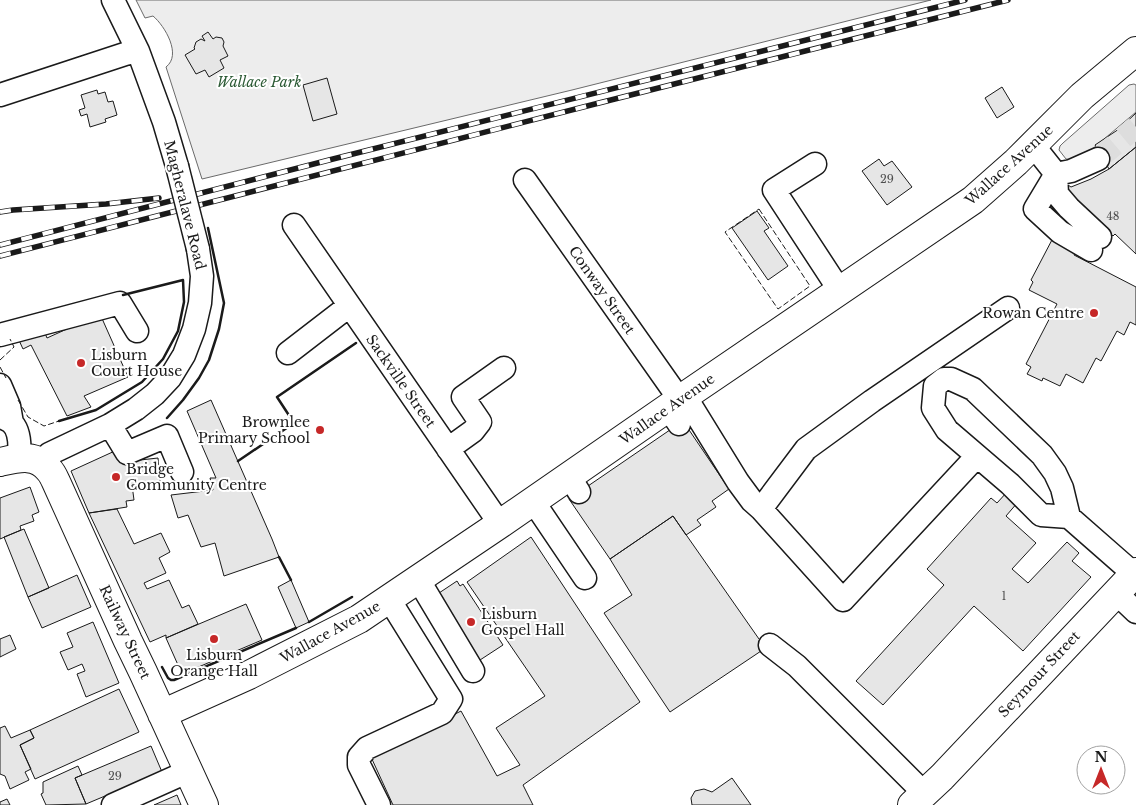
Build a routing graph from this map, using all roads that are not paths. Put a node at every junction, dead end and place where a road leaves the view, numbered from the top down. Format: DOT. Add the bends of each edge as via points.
graph roads {
  1 [pos="113,0"];
  2 [pos="138,51"];
  3 [pos="1136,51"];
  4 [pos="0,95"];
  5 [pos="1033,145"];
  6 [pos="1098,159"];
  7 [pos="815,164"];
  8 [pos="1056,174"];
  9 [pos="524,180"];
  10 [pos="298,231"];
  11 [pos="1096,244"];
  12 [pos="840,291"];
  13 [pos="349,306"];
  14 [pos="1008,308"];
  15 [pos="137,331"];
  16 [pos="0,335"];
  17 [pos="288,353"];
  18 [pos="939,356"];
  19 [pos="504,368"];
  20 [pos="944,379"];
  21 [pos="0,385"];
  22 [pos="678,407"];
  23 [pos="110,425"];
  24 [pos="21,443"];
  25 [pos="448,449"];
  26 [pos="977,456"];
  27 [pos="182,472"];
  28 [pos="533,501"];
  29 [pos="761,509"];
  30 [pos="1069,516"];
  31 [pos="500,524"];
  32 [pos="585,578"];
  33 [pos="418,580"];
  34 [pos="1130,580"];
  35 [pos="389,598"];
  36 [pos="1136,612"];
  37 [pos="770,645"];
  38 [pos="473,670"];
  39 [pos="162,714"];
  40 [pos="189,771"];
  41 [pos="926,792"];
  42 [pos="113,805"];
  43 [pos="204,805"];
  44 [pos="379,805"];
  1 -- 2 [label="street, Magheralave Road"];
  2 -- 4 [label="street"];
  2 -- 23 [label="street, Magheralave Road, bridge" via="164,122 198,249 202,276 200,303 194,329 170,378 156,394"];
  3 -- 5 [label="main road, Wallace Avenue" via="1082,96"];
  5 -- 8 [label="street"];
  5 -- 12 [label="main road, Wallace Avenue" via="973,200"];
  6 -- 8 [label="street"];
  7 -- 12 [label="street" via="774,190"];
  8 -- 11 [label="street" via="1057,194"];
  9 -- 22 [label="street, Conway Street"];
  10 -- 13 [label="street, Sackville Street"];
  12 -- 22 [label="main road, Wallace Avenue"];
  13 -- 17 [label="street"];
  13 -- 25 [label="street, Sackville Street"];
  14 -- 18 [label="street"];
  15 -- 16 [label="street" via="120,303"];
  18 -- 20 [label="street"];
  18 -- 29 [label="street" via="806,449"];
  19 -- 25 [label="street" via="463,397 480,422"];
  20 -- 26 [label="street" via="935,386 933,408 947,430"];
  20 -- 30 [label="street" via="973,389 1042,455 1056,473"];
  21 -- 24 [label="street"];
  22 -- 28 [label="main road, Wallace Avenue" via="574,484"];
  22 -- 29 [label="street, Conway Street"];
  23 -- 24 [label="street, Magheralave Road"];
  23 -- 27 [label="street" via="127,453 167,436"];
  24 -- 39 [label="main road, Railway Street" via="49,469 57,484"];
  25 -- 31 [label="street, Sackville Street"];
  26 -- 29 [label="street, Conway Street" via="843,600"];
  26 -- 30 [label="street" via="1041,514"];
  28 -- 31 [label="main road, Wallace Avenue"];
  28 -- 32 [label="street"];
  30 -- 34 [label="street"];
  31 -- 33 [label="main road, Wallace Avenue"];
  33 -- 35 [label="main road, Wallace Avenue"];
  33 -- 38 [label="street"];
  34 -- 36 [label="street"];
  34 -- 41 [label="main road, Seymour Street"];
  35 -- 39 [label="main road, Wallace Avenue" via="359,619 293,653"];
  35 -- 44 [label="street" via="450,699 442,713 367,748 359,757 359,765"];
  37 -- 41 [label="street" via="797,666"];
  39 -- 40 [label="main road, Railway Street"];
  40 -- 42 [label="street"];
  40 -- 43 [label="main road, Railway Street"];
}
